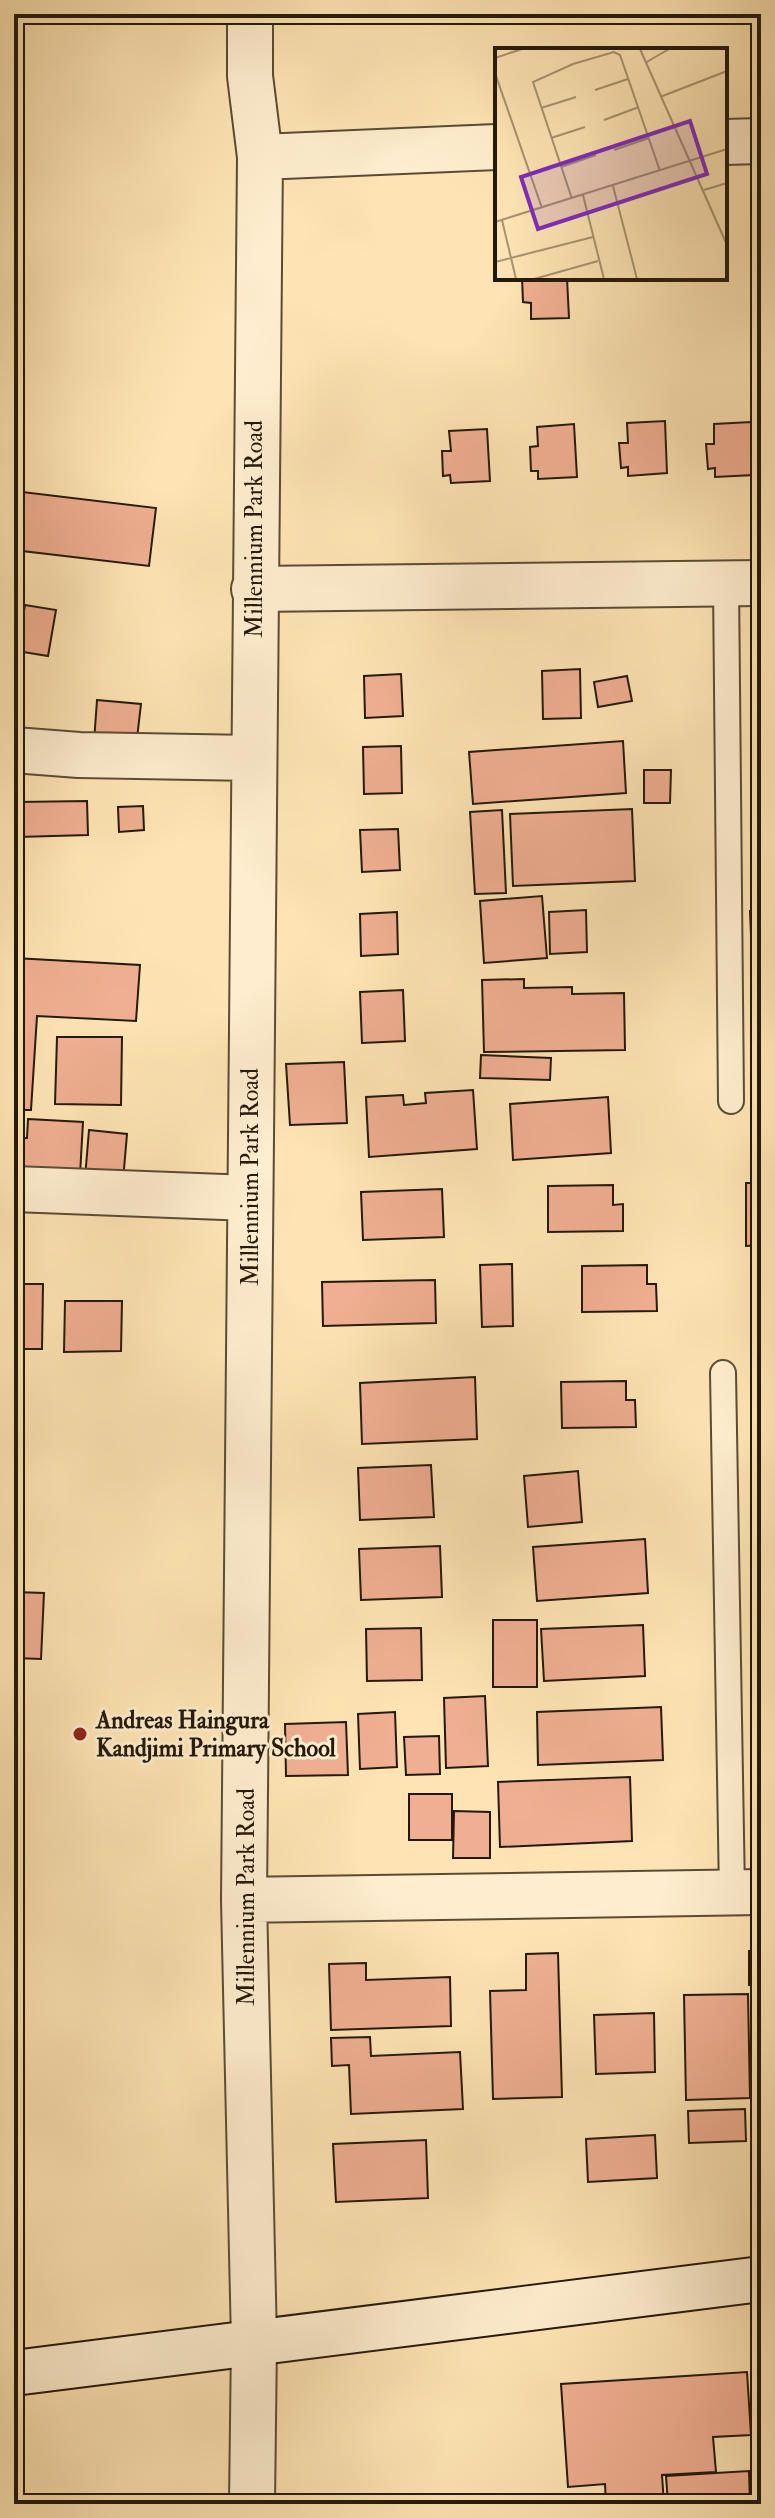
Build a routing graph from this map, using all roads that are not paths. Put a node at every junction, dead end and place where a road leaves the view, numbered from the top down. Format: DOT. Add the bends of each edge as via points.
graph roads {
  1 [pos="250,14"];
  2 [pos="761,141"];
  3 [pos="727,142"];
  4 [pos="495,147"];
  5 [pos="260,157"];
  6 [pos="743,583"];
  7 [pos="254,589"];
  8 [pos="14,750"];
  9 [pos="253,758"];
  10 [pos="731,1101"];
  11 [pos="14,1189"];
  12 [pos="250,1198"];
  13 [pos="723,1373"];
  14 [pos="746,1892"];
  15 [pos="244,1900"];
  16 [pos="761,2279"];
  17 [pos="254,2341"];
  18 [pos="14,2373"];
  19 [pos="252,2504"];
  1 -- 5 [label="street, Millennium Park Road" via="250,76"];
  2 -- 3 [label="street"];
  4 -- 5 [label="street"];
  5 -- 7 [label="street, Millennium Park Road"];
  6 -- 7 [label="street"];
  6 -- 10 [label="lane"];
  7 -- 9 [label="street, Millennium Park Road"];
  8 -- 9 [label="street"];
  9 -- 12 [label="street, Millennium Park Road"];
  11 -- 12 [label="street"];
  12 -- 15 [label="street, Millennium Park Road"];
  13 -- 14 [label="lane"];
  14 -- 15 [label="street"];
  15 -- 17 [label="street, Millennium Park Road"];
  16 -- 17 [label="street"];
  17 -- 18 [label="street"];
  17 -- 19 [label="street, Millennium Park Road"];
}
